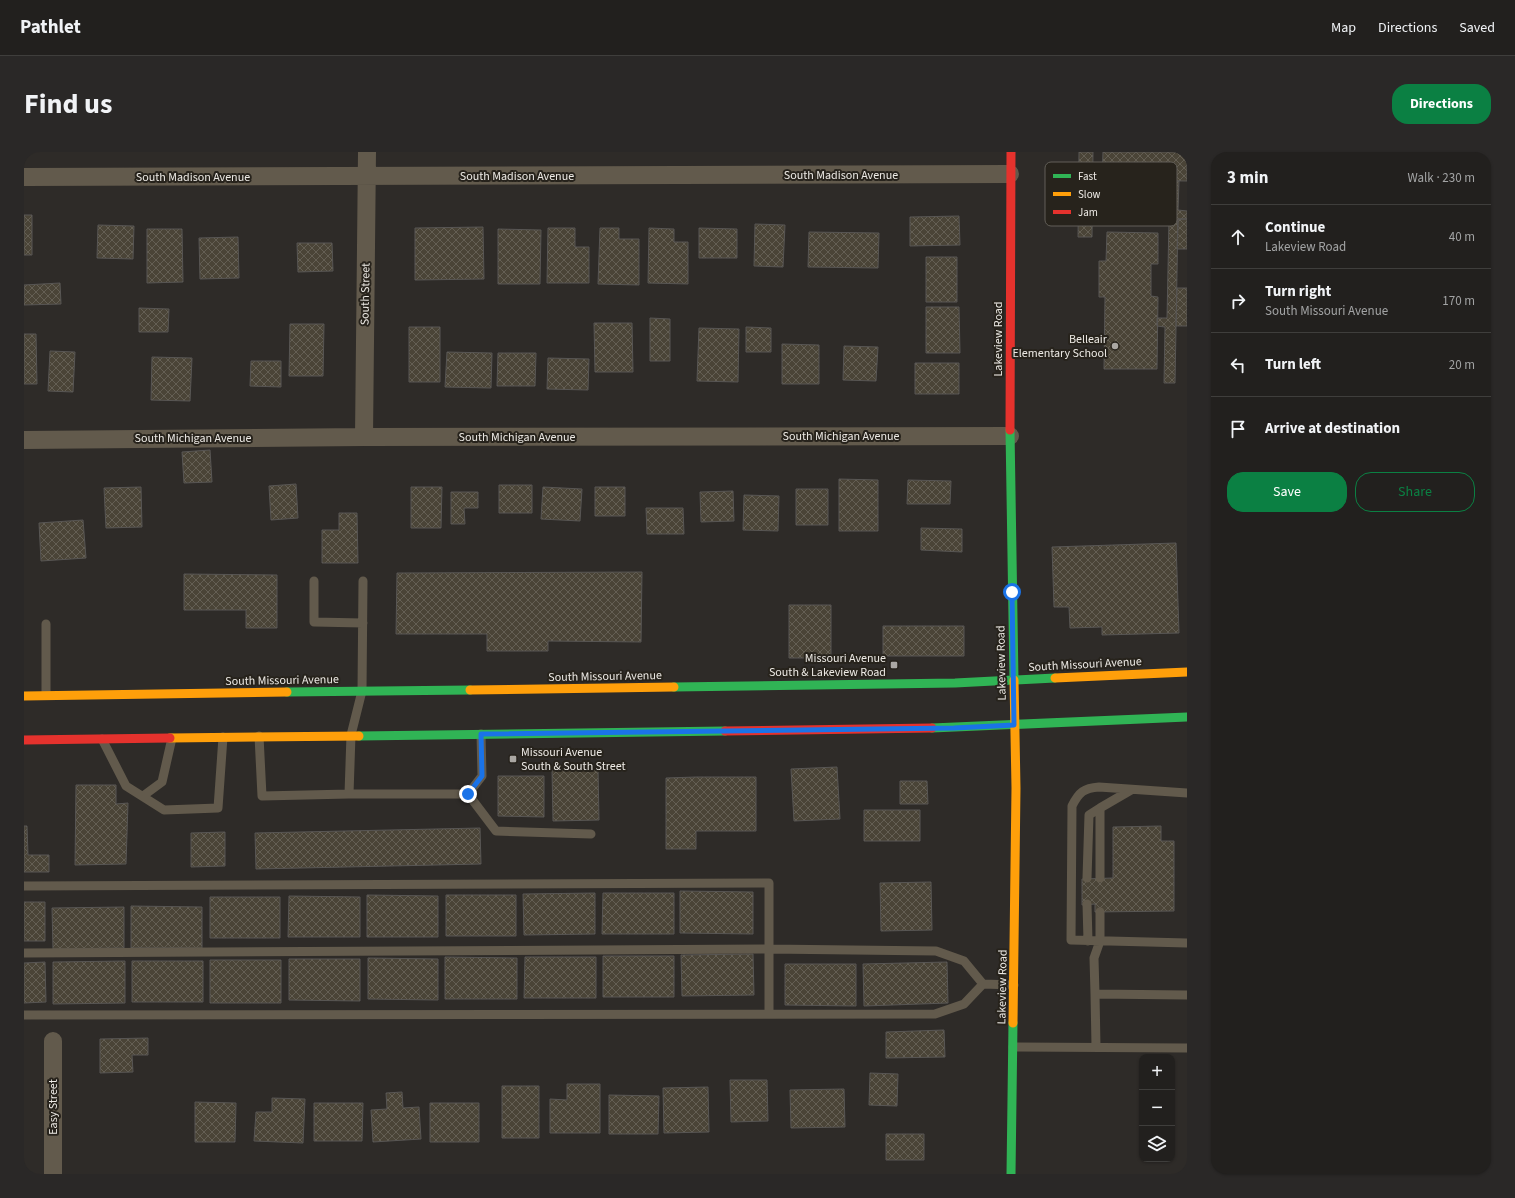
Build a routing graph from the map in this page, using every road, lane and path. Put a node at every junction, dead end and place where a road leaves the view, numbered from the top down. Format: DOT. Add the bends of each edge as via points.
graph roads {
  1 [pos="367,152"];
  2 [pos="1011,152"];
  3 [pos="1010,174"];
  4 [pos="367,176"];
  5 [pos="24,177"];
  6 [pos="1010,436"];
  7 [pos="364,437"];
  8 [pos="24,440"];
  9 [pos="314,581"];
  10 [pos="363,581"];
  11 [pos="363,623"];
  12 [pos="46,624"];
  13 [pos="1187,672"];
  14 [pos="1014,680"];
  15 [pos="362,691"];
  16 [pos="46,695"];
  17 [pos="24,696"];
  18 [pos="1187,717"];
  19 [pos="1014,725"];
  20 [pos="481,734"];
  21 [pos="350,735"];
  22 [pos="259,736"];
  23 [pos="172,737"];
  24 [pos="223,737"];
  25 [pos="102,739"];
  26 [pos="24,740"];
  27 [pos="1131,790"];
  28 [pos="1187,793"];
  29 [pos="349,794"];
  30 [pos="468,794"];
  31 [pos="143,796"];
  32 [pos="1100,808"];
  33 [pos="591,834"];
  34 [pos="1088,878"];
  35 [pos="1100,878"];
  36 [pos="24,886"];
  37 [pos="1088,904"];
  38 [pos="1100,912"];
  39 [pos="1088,941"];
  40 [pos="1100,941"];
  41 [pos="1187,943"];
  42 [pos="769,949"];
  43 [pos="24,953"];
  44 [pos="983,984"];
  45 [pos="1014,985"];
  46 [pos="1095,994"];
  47 [pos="1187,995"];
  48 [pos="769,1013"];
  49 [pos="24,1015"];
  50 [pos="53,1041"];
  51 [pos="1013,1046"];
  52 [pos="1096,1046"];
  53 [pos="1187,1048"];
  54 [pos="53,1174"];
  55 [pos="1011,1174"];
  1 -- 4 [label="street, South Street"];
  2 -- 3 [label="main road, Lakeview Road"];
  3 -- 4 [label="street, South Madison Avenue"];
  3 -- 6 [label="main road, Lakeview Road"];
  4 -- 5 [label="street, South Madison Avenue"];
  4 -- 7 [label="street, South Street"];
  6 -- 7 [label="street, South Michigan Avenue"];
  6 -- 14 [label="main road, Lakeview Road"];
  7 -- 8 [label="street, South Michigan Avenue"];
  9 -- 11 [label="lane" via="314,622"];
  10 -- 11 [label="lane"];
  11 -- 15 [label="lane"];
  12 -- 16 [label="lane"];
  13 -- 14 [label="main road, South Missouri Avenue"];
  14 -- 15 [label="main road, South Missouri Avenue" via="955,683"];
  14 -- 19 [label="main road, Lakeview Road"];
  15 -- 16 [label="main road, South Missouri Avenue"];
  15 -- 21 [label="lane"];
  16 -- 17 [label="main road, South Missouri Avenue"];
  18 -- 19 [label="main road"];
  19 -- 20 [label="main road"];
  19 -- 45 [label="main road, Lakeview Road"];
  20 -- 21 [label="main road"];
  20 -- 30 [label="lane" via="482,776"];
  21 -- 22 [label="main road"];
  21 -- 29 [label="lane"];
  22 -- 24 [label="main road"];
  22 -- 29 [label="lane" via="262,796"];
  23 -- 24 [label="main road"];
  23 -- 25 [label="main road"];
  23 -- 31 [label="lane" via="162,782"];
  24 -- 31 [label="lane" via="218,808 164,810"];
  25 -- 26 [label="main road"];
  25 -- 31 [label="lane" via="126,786"];
  27 -- 28 [label="lane"];
  27 -- 32 [label="lane"];
  27 -- 39 [label="lane" via="1088,788 1078,795 1072,806 1071,940"];
  29 -- 30 [label="lane"];
  30 -- 33 [label="lane" via="496,831"];
  32 -- 34 [label="lane" via="1089,815"];
  32 -- 35 [label="lane"];
  36 -- 42 [label="lane" via="769,883"];
  37 -- 39 [label="lane"];
  38 -- 40 [label="lane"];
  39 -- 40 [label="lane"];
  40 -- 41 [label="lane"];
  40 -- 46 [label="lane" via="1094,958"];
  42 -- 43 [label="lane"];
  42 -- 44 [label="lane" via="936,951 964,961"];
  42 -- 48 [label="lane"];
  44 -- 45 [label="lane"];
  44 -- 48 [label="lane" via="964,1004 935,1014"];
  45 -- 51 [label="main road, Lakeview Road"];
  46 -- 47 [label="lane"];
  46 -- 52 [label="lane"];
  48 -- 49 [label="lane"];
  50 -- 54 [label="street, Easy Street"];
  51 -- 52 [label="lane"];
  51 -- 55 [label="main road, Lakeview Road"];
  52 -- 53 [label="lane"];
}
